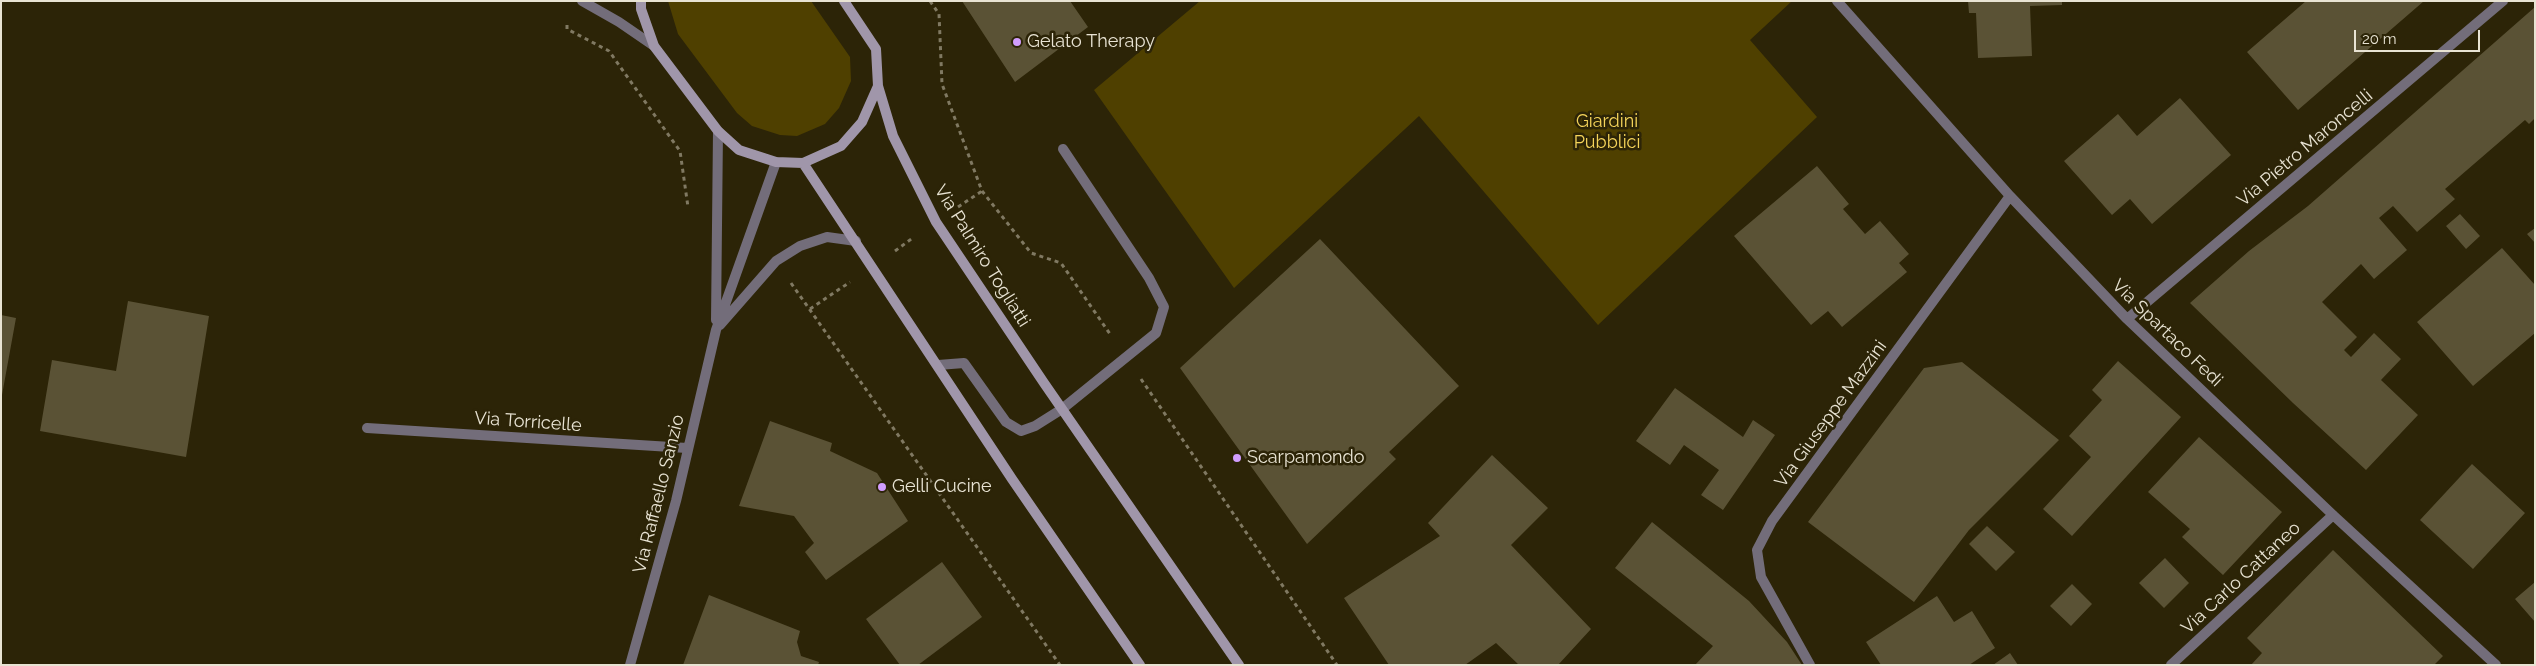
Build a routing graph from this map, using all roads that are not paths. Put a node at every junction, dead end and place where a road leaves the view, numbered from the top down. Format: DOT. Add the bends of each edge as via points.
graph roads {
  1 [pos="582,1"];
  2 [pos="641,1"];
  3 [pos="844,1"];
  4 [pos="1837,1"];
  5 [pos="2503,1"];
  6 [pos="654,46"];
  7 [pos="878,86"];
  8 [pos="718,131"];
  9 [pos="1064,149"];
  10 [pos="776,162"];
  11 [pos="803,163"];
  12 [pos="2010,196"];
  13 [pos="856,241"];
  14 [pos="2127,319"];
  15 [pos="716,330"];
  16 [pos="938,365"];
  17 [pos="1062,409"];
  18 [pos="367,428"];
  19 [pos="687,448"];
  20 [pos="2333,515"];
  21 [pos="2491,663"];
  22 [pos="630,665"];
  23 [pos="1140,665"];
  24 [pos="1239,665"];
  25 [pos="1810,665"];
  26 [pos="2171,665"];
  1 -- 6 [label="street"];
  2 -- 6 [label="main road, Via Palmiro Togliatti" via="640,9"];
  3 -- 7 [label="main road, Via Palmiro Togliatti" via="876,49"];
  4 -- 12 [label="street, Via Spartaco Fedi"];
  5 -- 14 [label="street, Via Pietro Maroncelli"];
  6 -- 8 [label="main road, Via Palmiro Togliatti"];
  7 -- 11 [label="main road, Via Palmiro Togliatti" via="862,122 841,146"];
  7 -- 17 [label="main road, Via Palmiro Togliatti" via="893,136 936,222"];
  8 -- 10 [label="main road, Via Palmiro Togliatti" via="738,150"];
  8 -- 15 [label="street, Via Raffaello Sanzio"];
  9 -- 17 [label="street" via="1149,278 1164,307 1156,333"];
  10 -- 11 [label="main road, Via Palmiro Togliatti"];
  10 -- 15 [label="street, Via Raffaello Sanzio"];
  11 -- 13 [label="main road"];
  12 -- 14 [label="street, Via Spartaco Fedi"];
  12 -- 25 [label="street, Via Giuseppe Mazzini" via="1772,521 1757,550 1761,578"];
  13 -- 15 [label="street, Via Raffaello Sanzio" via="827,237 800,246 776,262"];
  13 -- 16 [label="main road"];
  14 -- 20 [label="street, Via Spartaco Fedi"];
  15 -- 19 [label="street, Via Raffaello Sanzio"];
  16 -- 17 [label="street" via="964,363 1006,422 1021,431"];
  16 -- 23 [label="main road"];
  17 -- 24 [label="main road, Via Palmiro Togliatti"];
  18 -- 19 [label="street, Via Torricelle"];
  19 -- 22 [label="street, Via Raffaello Sanzio" via="676,501"];
  20 -- 21 [label="street, Via Spartaco Fedi"];
  20 -- 26 [label="street, Via Carlo Cattaneo"];
}
